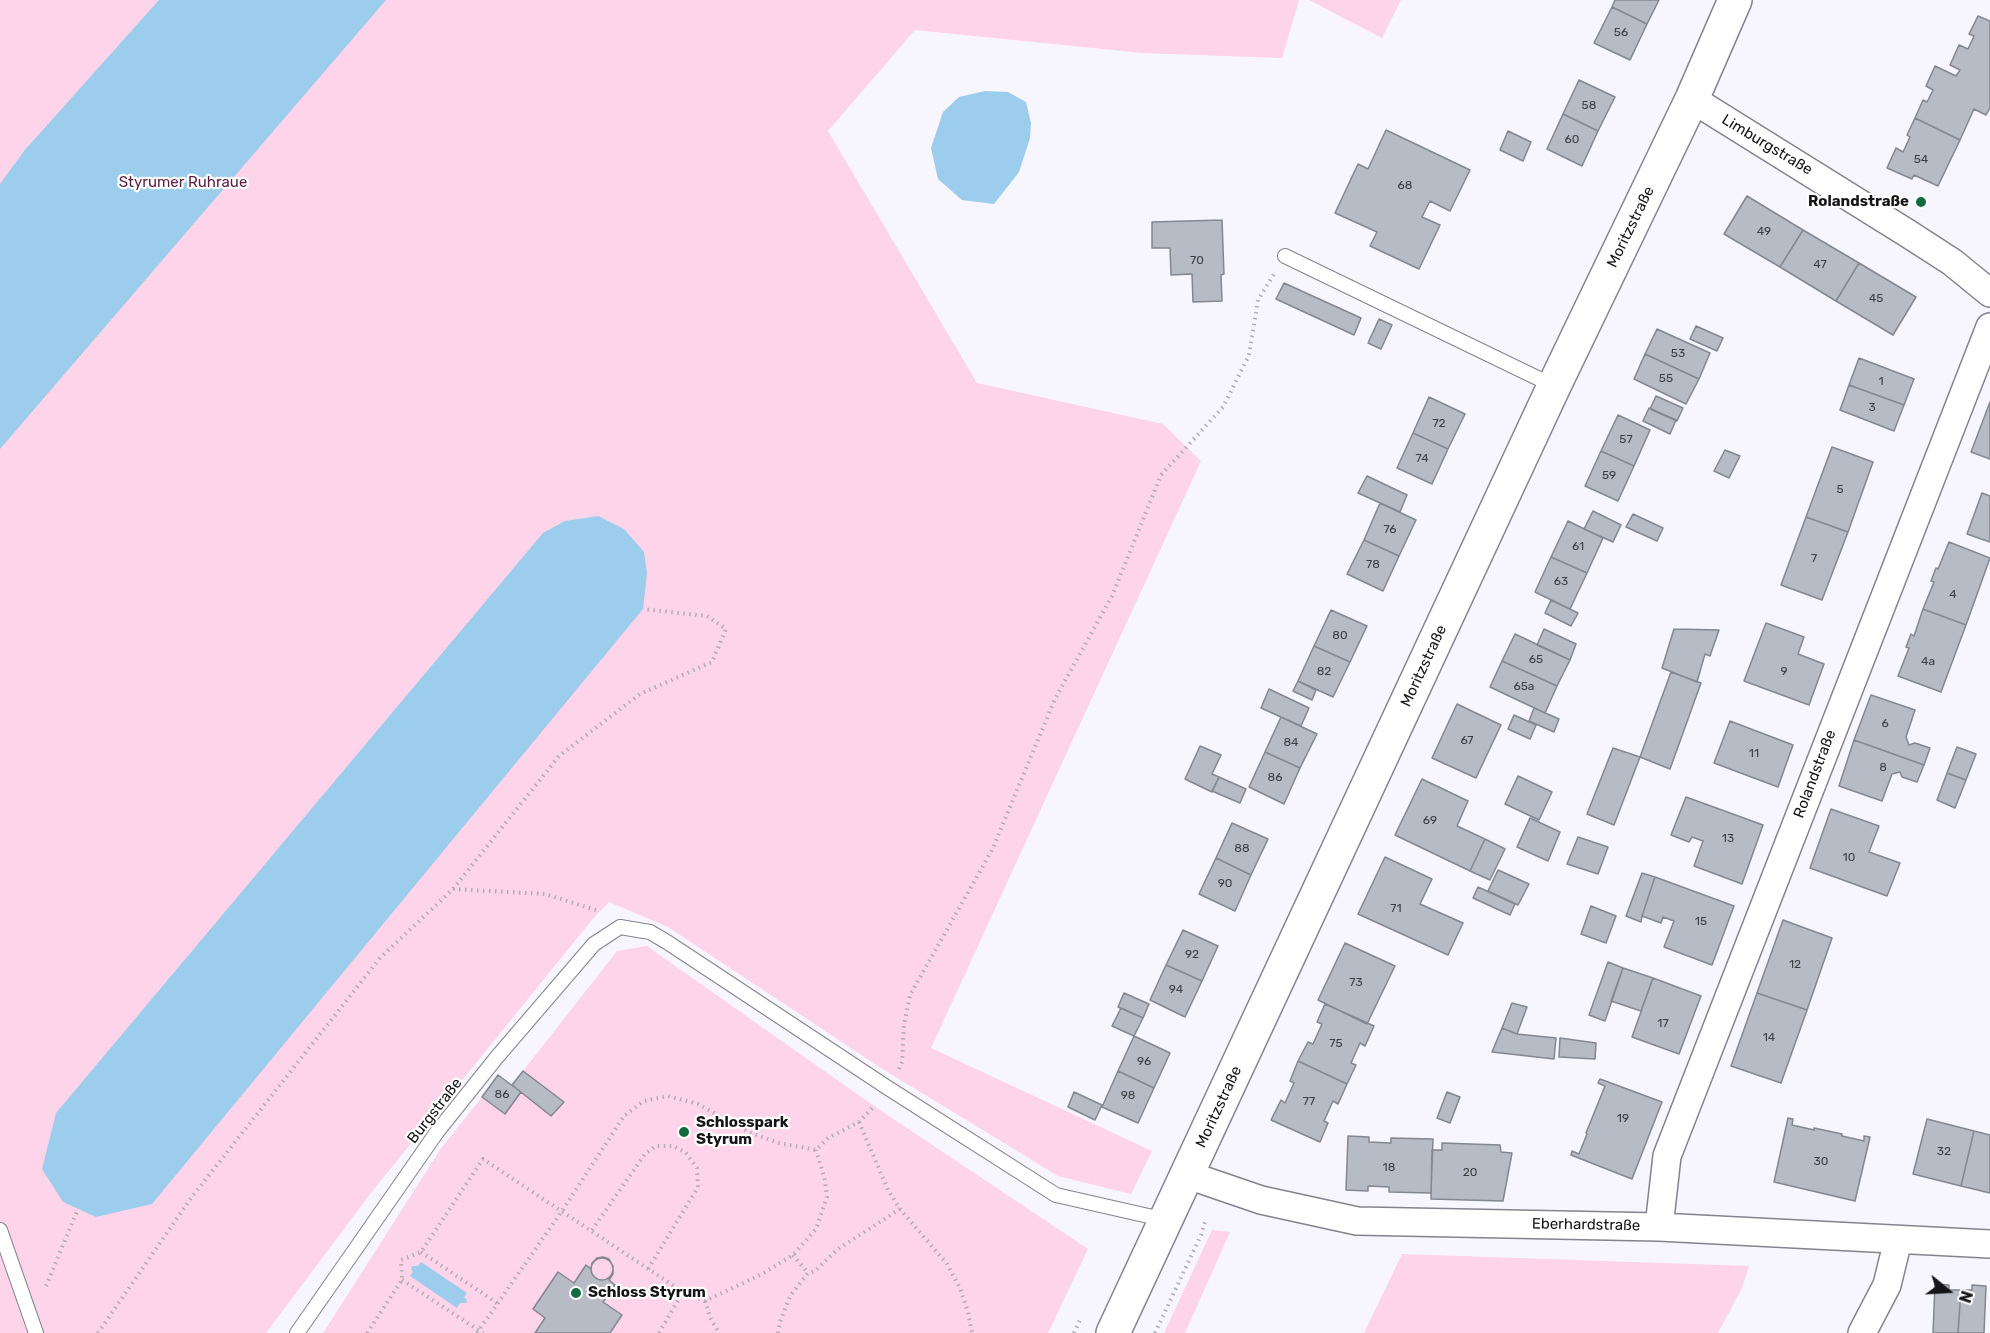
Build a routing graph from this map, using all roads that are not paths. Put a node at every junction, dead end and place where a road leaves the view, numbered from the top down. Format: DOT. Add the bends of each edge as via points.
graph roads {
  1 [pos="1735,0"];
  2 [pos="1692,99"];
  3 [pos="1285,256"];
  4 [pos="1990,293"];
  5 [pos="1990,327"];
  6 [pos="1554,386"];
  7 [pos="1188,1174"];
  8 [pos="1166,1220"];
  9 [pos="1659,1227"];
  10 [pos="0,1230"];
  11 [pos="1898,1240"];
  12 [pos="1990,1244"];
  13 [pos="33,1326"];
  14 [pos="297,1333"];
  15 [pos="1113,1333"];
  16 [pos="1862,1333"];
  1 -- 2 [label="main road, Moritzstraße"];
  2 -- 4 [label="street, Limburgstraße" via="1952,262"];
  2 -- 6 [label="main road, Moritzstraße"];
  3 -- 6 [label="lane"];
  5 -- 9 [label="street, Rolandstraße" via="1666,1156"];
  6 -- 7 [label="main road, Moritzstraße"];
  7 -- 8 [label="main road, Moritzstraße"];
  7 -- 9 [label="street, Eberhardstraße" via="1261,1200 1357,1221"];
  8 -- 14 [label="lane, Burgstraße" via="1056,1196 667,942 650,932 620,927 594,944 437,1132"];
  8 -- 15 [label="main road, Moritzstraße"];
  9 -- 11 [label="street, Eberhardstraße"];
  10 -- 13 [label="lane"];
  11 -- 12 [label="street, Eberhardstraße"];
  11 -- 16 [label="street" via="1887,1285"];
}
